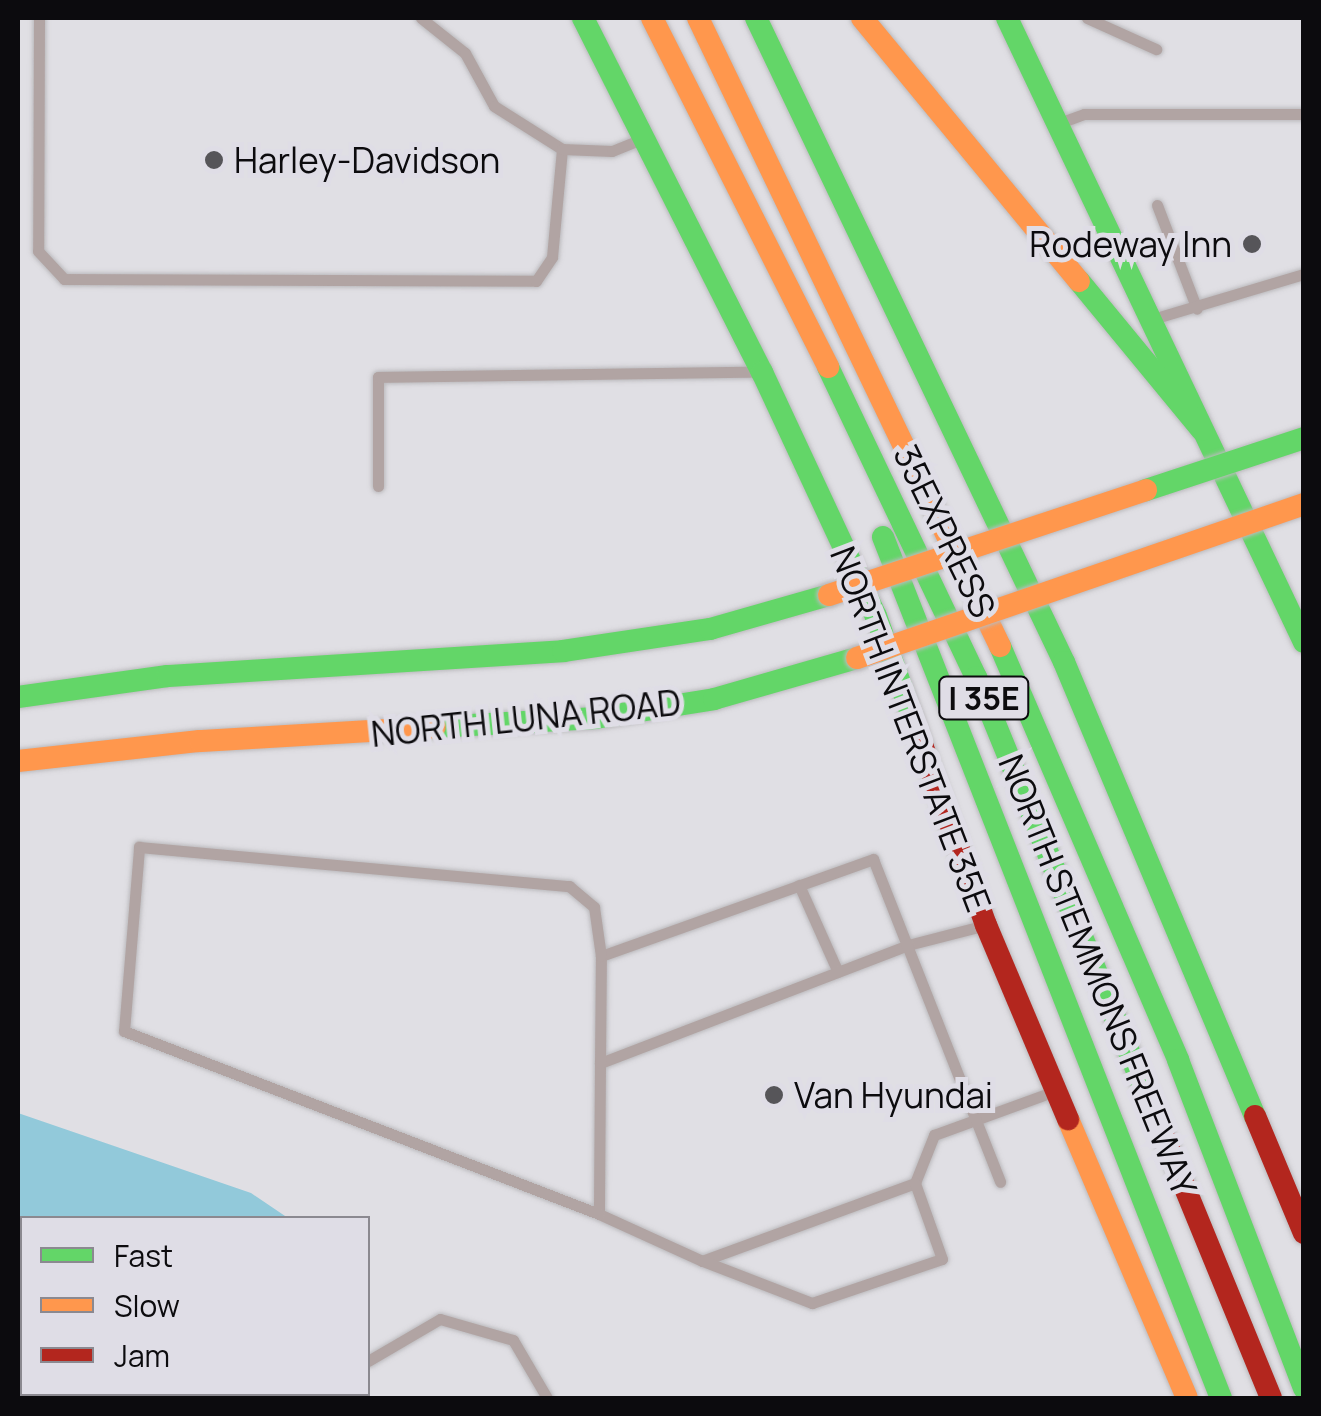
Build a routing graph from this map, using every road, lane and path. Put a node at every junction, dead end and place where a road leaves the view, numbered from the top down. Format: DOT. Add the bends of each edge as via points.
graph roads {
  1 [pos="39,18"];
  2 [pos="421,18"];
  3 [pos="583,18"];
  4 [pos="652,18"];
  5 [pos="698,18"];
  6 [pos="756,18"];
  7 [pos="862,18"];
  8 [pos="1008,18"];
  9 [pos="1088,18"];
  10 [pos="1156,49"];
  11 [pos="1304,114"];
  12 [pos="1058,124"];
  13 [pos="642,139"];
  14 [pos="562,148"];
  15 [pos="1157,205"];
  16 [pos="1304,274"];
  17 [pos="1197,309"];
  18 [pos="1147,320"];
  19 [pos="762,372"];
  20 [pos="1202,430"];
  21 [pos="1304,438"];
  22 [pos="867,444"];
  23 [pos="378,486"];
  24 [pos="1304,504"];
  25 [pos="1304,642"];
  26 [pos="18,697"];
  27 [pos="18,760"];
  28 [pos="799,885"];
  29 [pos="986,925"];
  30 [pos="908,946"];
  31 [pos="601,956"];
  32 [pos="838,972"];
  33 [pos="600,1062"];
  34 [pos="1055,1091"];
  35 [pos="977,1119"];
  36 [pos="915,1182"];
  37 [pos="1000,1182"];
  38 [pos="599,1214"];
  39 [pos="1304,1233"];
  40 [pos="702,1261"];
  41 [pos="370,1360"];
  42 [pos="1304,1388"];
  43 [pos="547,1398"];
  44 [pos="1187,1398"];
  45 [pos="1221,1398"];
  46 [pos="1272,1398"];
  1 -- 14 [label="lane" via="38,251 64,279 536,281 552,257"];
  2 -- 14 [label="lane" via="465,54 494,106"];
  3 -- 13 [label="main road, NORTH INTERSTATE 35E"];
  4 -- 22 [label="main road, NORTH STEMMONS FREEWAY / I 35E"];
  5 -- 42 [label="main road, 35EXPRESS" via="1010,667 1178,1060"];
  6 -- 39 [label="main road, I 35E" via="1064,662"];
  7 -- 20 [label="main road"];
  8 -- 12 [label="main road"];
  9 -- 10 [label="lane"];
  11 -- 12 [label="lane" via="1084,114"];
  12 -- 18 [label="main road"];
  13 -- 14 [label="lane" via="599,153"];
  13 -- 19 [label="main road, NORTH INTERSTATE 35E"];
  15 -- 17 [label="lane"];
  16 -- 17 [label="lane"];
  17 -- 18 [label="lane"];
  18 -- 20 [label="main road"];
  19 -- 23 [label="lane" via="378,376"];
  19 -- 29 [label="main road, NORTH INTERSTATE 35E" via="876,616"];
  20 -- 25 [label="main road"];
  21 -- 26 [label="main road, NORTH LUNA ROAD, bridge" via="710,629 563,651 168,676"];
  22 -- 45 [label="main road" via="885,546 1095,1064"];
  22 -- 46 [label="main road, NORTH STEMMONS FREEWAY / I 35E" via="976,677"];
  24 -- 27 [label="main road, NORTH LUNA ROAD, bridge" via="858,658 714,699 596,718 200,741"];
  28 -- 30 [label="lane" via="873,858"];
  28 -- 31 [label="lane"];
  28 -- 32 [label="lane"];
  29 -- 30 [label="lane"];
  29 -- 34 [label="main road, NORTH INTERSTATE 35E"];
  30 -- 32 [label="lane"];
  30 -- 35 [label="lane"];
  31 -- 33 [label="lane"];
  31 -- 38 [label="lane" via="594,907 569,886 138,847 124,1032"];
  32 -- 33 [label="lane"];
  33 -- 38 [label="lane"];
  34 -- 35 [label="lane"];
  34 -- 44 [label="main road, NORTH INTERSTATE 35E"];
  35 -- 36 [label="lane" via="934,1135"];
  35 -- 37 [label="lane"];
  36 -- 40 [label="lane"];
  36 -- 40 [label="lane" via="942,1259 812,1303"];
  38 -- 40 [label="lane"];
  41 -- 43 [label="lane" via="440,1319 513,1340"];
}
